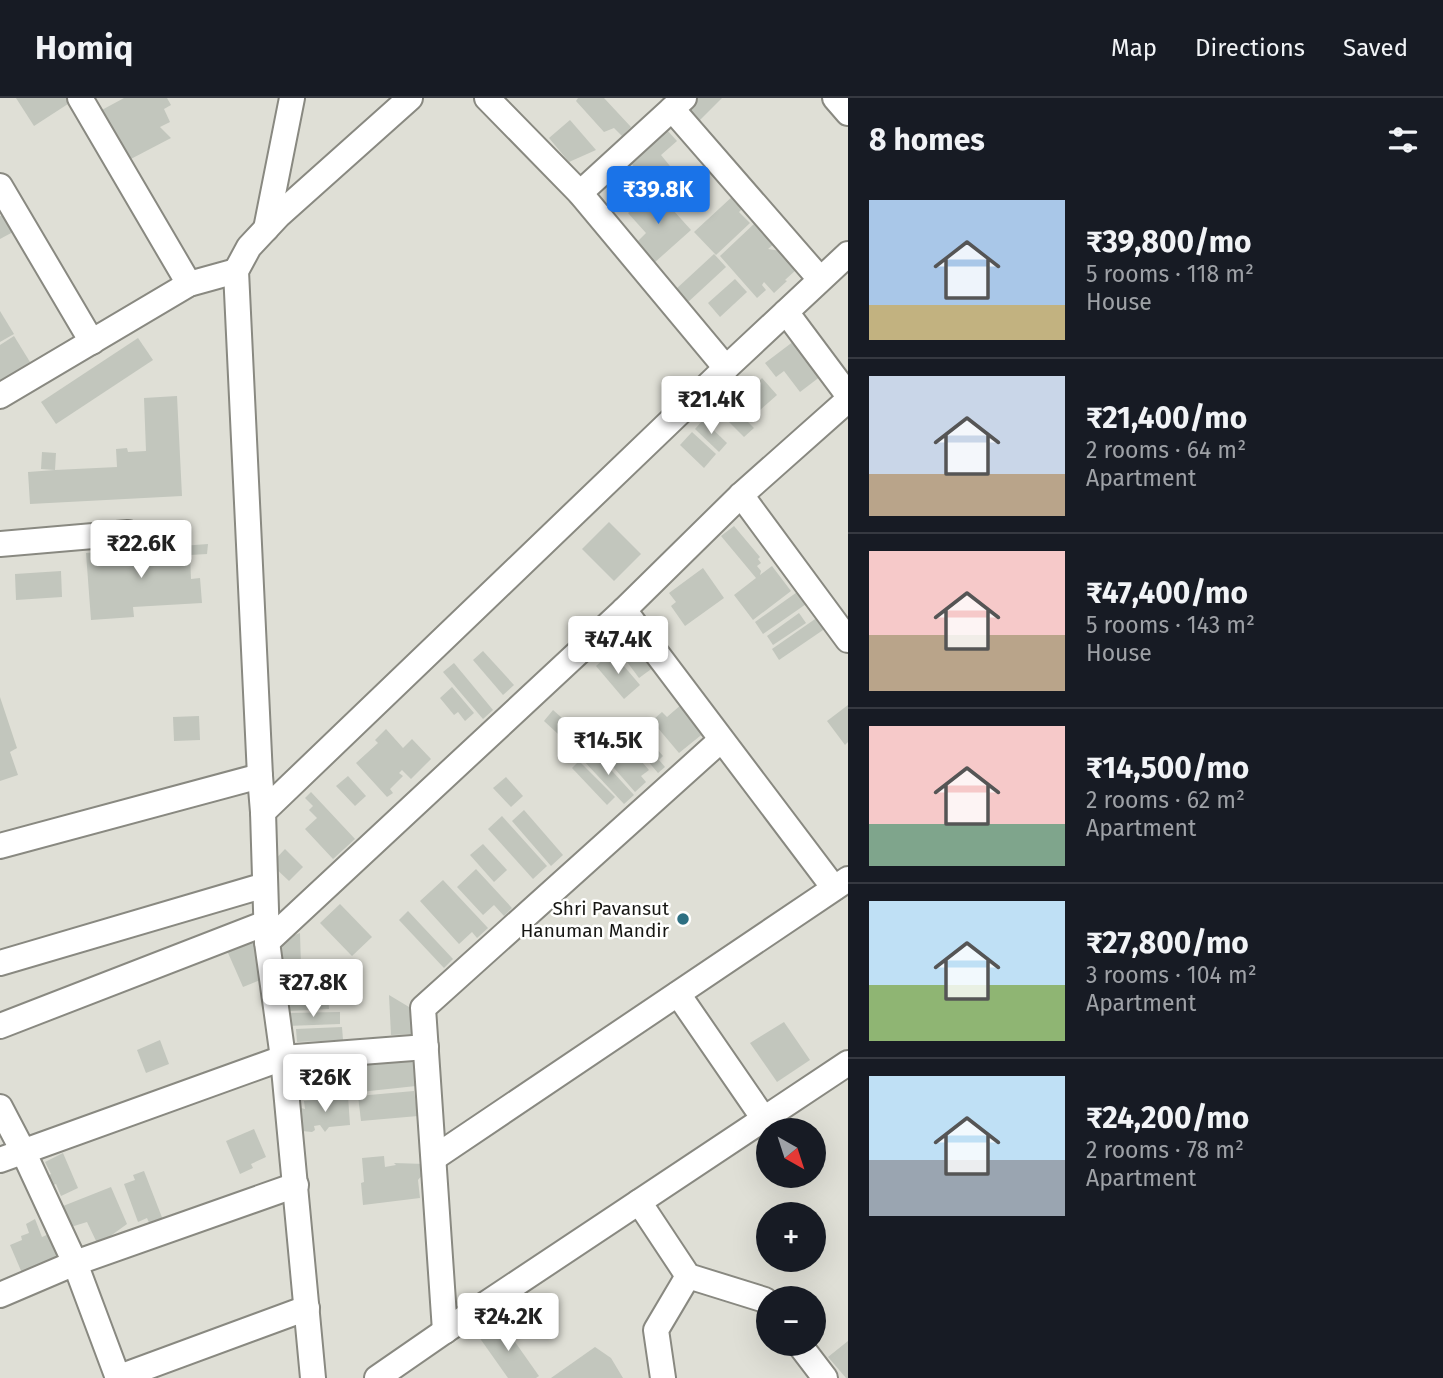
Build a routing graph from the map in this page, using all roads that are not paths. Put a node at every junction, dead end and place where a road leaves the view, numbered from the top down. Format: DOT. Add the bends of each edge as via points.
graph roads {
  1 [pos="80,98"];
  2 [pos="292,98"];
  3 [pos="410,98"];
  4 [pos="487,98"];
  5 [pos="835,98"];
  6 [pos="678,104"];
  7 [pos="848,113"];
  8 [pos="0,186"];
  9 [pos="580,194"];
  10 [pos="266,229"];
  11 [pos="848,254"];
  12 [pos="236,271"];
  13 [pos="820,279"];
  14 [pos="189,284"];
  15 [pos="786,312"];
  16 [pos="92,342"];
  17 [pos="726,368"];
  18 [pos="0,396"];
  19 [pos="848,397"];
  20 [pos="741,495"];
  21 [pos="128,533"];
  22 [pos="0,544"];
  23 [pos="625,610"];
  24 [pos="848,640"];
  25 [pos="721,740"];
  26 [pos="260,776"];
  27 [pos="263,812"];
  28 [pos="0,846"];
  29 [pos="841,884"];
  30 [pos="265,885"];
  31 [pos="267,933"];
  32 [pos="0,963"];
  33 [pos="678,994"];
  34 [pos="0,1026"];
  35 [pos="426,1047"];
  36 [pos="283,1058"];
  37 [pos="848,1063"];
  38 [pos="0,1107"];
  39 [pos="763,1118"];
  40 [pos="766,1118"];
  41 [pos="756,1124"];
  42 [pos="23,1151"];
  43 [pos="434,1158"];
  44 [pos="0,1160"];
  45 [pos="296,1185"];
  46 [pos="639,1202"];
  47 [pos="75,1263"];
  48 [pos="688,1276"];
  49 [pos="0,1295"];
  50 [pos="756,1297"];
  51 [pos="307,1308"];
  52 [pos="445,1331"];
  53 [pos="808,1356"];
  54 [pos="118,1378"];
  55 [pos="313,1378"];
  56 [pos="377,1378"];
  57 [pos="663,1378"];
  58 [pos="825,1378"];
  1 -- 14 [label="street"];
  2 -- 10 [label="street"];
  3 -- 10 [label="street"];
  4 -- 9 [label="street"];
  5 -- 7 [label="street"];
  6 -- 9 [label="street"];
  6 -- 13 [label="street"];
  8 -- 16 [label="street"];
  9 -- 17 [label="street"];
  10 -- 12 [label="street"];
  11 -- 13 [label="street"];
  12 -- 14 [label="street"];
  12 -- 26 [label="street"];
  13 -- 15 [label="street"];
  14 -- 16 [label="street"];
  15 -- 17 [label="street"];
  15 -- 19 [label="street"];
  16 -- 18 [label="street"];
  17 -- 27 [label="street"];
  19 -- 20 [label="street"];
  20 -- 23 [label="street"];
  20 -- 24 [label="street"];
  21 -- 22 [label="street"];
  23 -- 25 [label="street"];
  23 -- 31 [label="street"];
  25 -- 29 [label="street"];
  25 -- 35 [label="street" via="423,1008"];
  26 -- 27 [label="street"];
  26 -- 28 [label="street"];
  27 -- 30 [label="street"];
  29 -- 33 [label="street"];
  30 -- 31 [label="street"];
  30 -- 32 [label="street"];
  31 -- 34 [label="street"];
  31 -- 36 [label="street"];
  33 -- 39 [label="street"];
  33 -- 43 [label="street"];
  35 -- 36 [label="street"];
  35 -- 43 [label="street"];
  36 -- 42 [label="street"];
  36 -- 45 [label="street"];
  37 -- 40 [label="street"];
  38 -- 42 [label="street"];
  41 -- 46 [label="street"];
  42 -- 44 [label="street"];
  42 -- 47 [label="street"];
  43 -- 52 [label="street"];
  45 -- 47 [label="street"];
  45 -- 51 [label="street"];
  46 -- 48 [label="street"];
  46 -- 52 [label="street"];
  47 -- 49 [label="street"];
  47 -- 54 [label="street"];
  48 -- 50 [label="street"];
  48 -- 57 [label="street" via="656,1330"];
  51 -- 54 [label="street"];
  51 -- 55 [label="street"];
  52 -- 56 [label="street"];
  53 -- 58 [label="street"];
}
